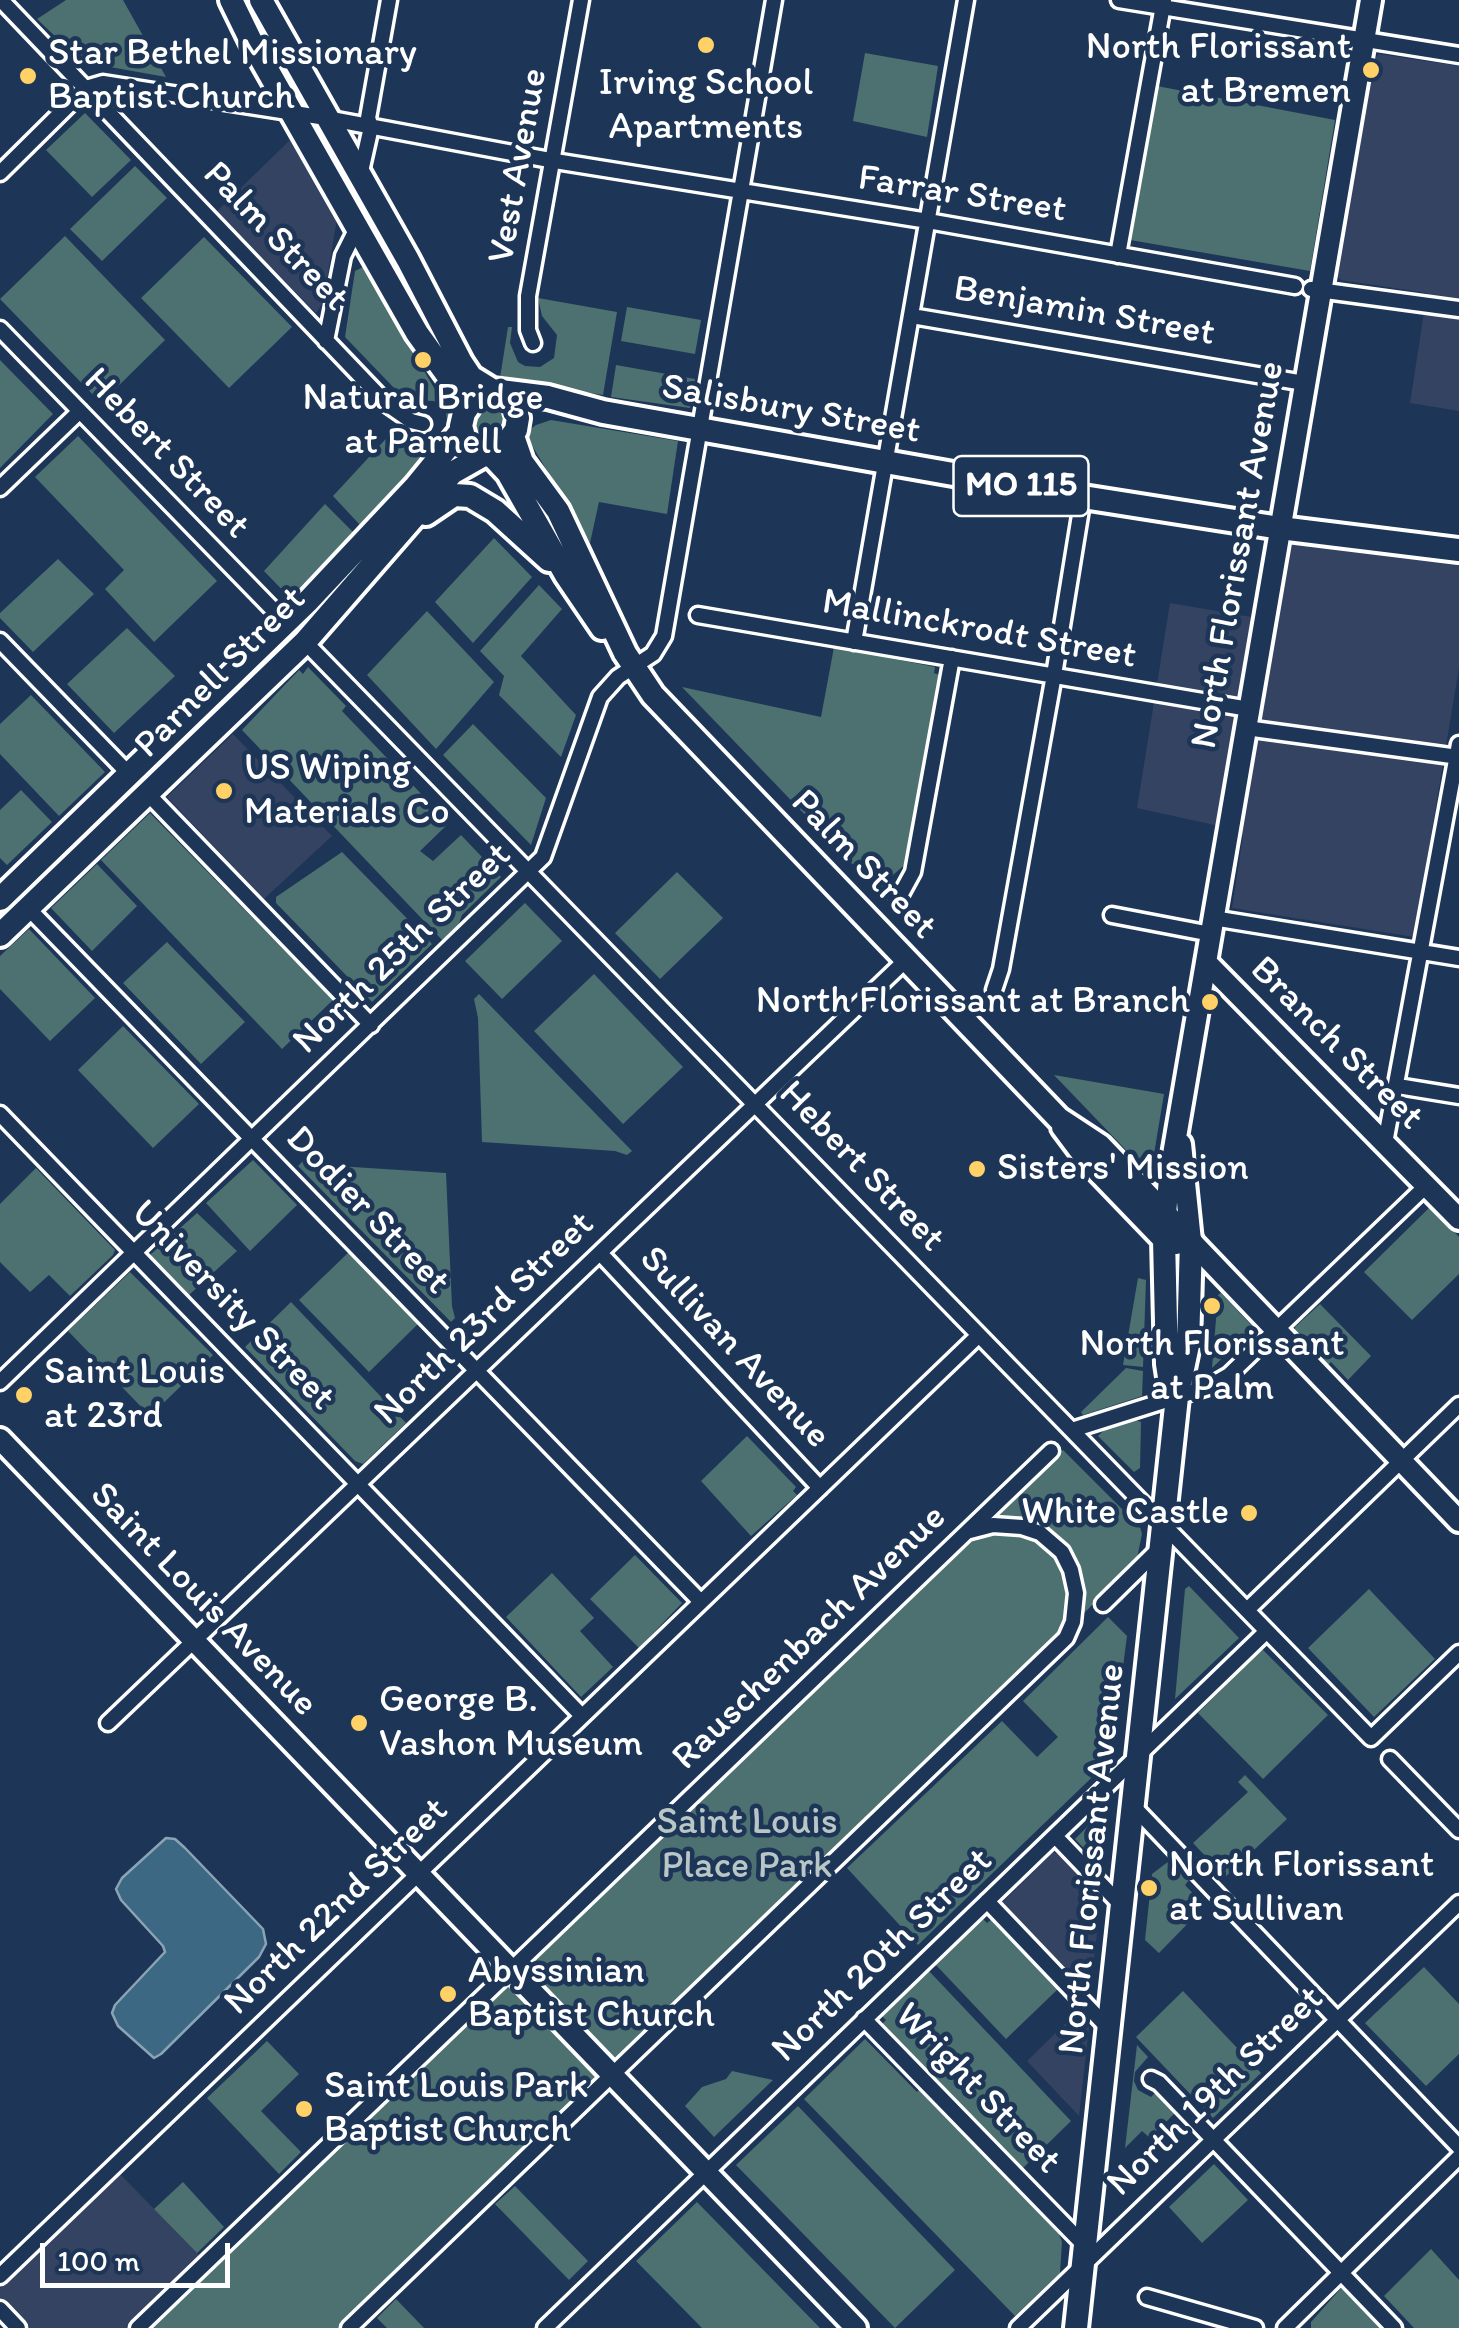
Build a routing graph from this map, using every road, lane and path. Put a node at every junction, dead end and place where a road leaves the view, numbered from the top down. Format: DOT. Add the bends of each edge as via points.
graph roads {
  1 [pos="1,0"];
  2 [pos="232,0"];
  3 [pos="240,0"];
  4 [pos="262,0"];
  5 [pos="389,0"];
  6 [pos="581,0"];
  7 [pos="774,0"];
  8 [pos="966,0"];
  9 [pos="1119,0"];
  10 [pos="1371,0"];
  11 [pos="1163,4"];
  12 [pos="1365,42"];
  13 [pos="1459,55"];
  14 [pos="86,88"];
  15 [pos="292,112"];
  16 [pos="326,118"];
  17 [pos="371,127"];
  18 [pos="555,161"];
  19 [pos="0,173"];
  20 [pos="360,177"];
  21 [pos="740,191"];
  22 [pos="928,221"];
  23 [pos="357,228"];
  24 [pos="1118,254"];
  25 [pos="408,260"];
  26 [pos="1295,286"];
  27 [pos="1316,290"];
  28 [pos="1459,309"];
  29 [pos="912,316"];
  30 [pos="0,329"];
  31 [pos="326,341"];
  32 [pos="533,343"];
  33 [pos="1304,383"];
  34 [pos="497,390"];
  35 [pos="586,408"];
  36 [pos="80,411"];
  37 [pos="463,422"];
  38 [pos="423,424"];
  39 [pos="515,430"];
  40 [pos="699,430"];
  41 [pos="487,456"];
  42 [pos="887,462"];
  43 [pos="0,488"];
  44 [pos="1083,497"];
  45 [pos="1280,528"];
  46 [pos="393,543"];
  47 [pos="1459,550"];
  48 [pos="566,575"];
  49 [pos="698,615"];
  50 [pos="286,623"];
  51 [pos="0,641"];
  52 [pos="305,642"];
  53 [pos="854,642"];
  54 [pos="952,658"];
  55 [pos="629,660"];
  56 [pos="1054,676"];
  57 [pos="1247,719"];
  58 [pos="1458,752"];
  59 [pos="130,774"];
  60 [pos="148,794"];
  61 [pos="529,873"];
  62 [pos="3,888"];
  63 [pos="900,894"];
  64 [pos="28,908"];
  65 [pos="1112,916"];
  66 [pos="1212,926"];
  67 [pos="0,935"];
  68 [pos="1421,951"];
  69 [pos="1459,958"];
  70 [pos="906,960"];
  71 [pos="1206,962"];
  72 [pos="994,990"];
  73 [pos="371,1025"];
  74 [pos="1398,1086"];
  75 [pos="1459,1096"];
  76 [pos="755,1105"];
  77 [pos="0,1114"];
  78 [pos="1059,1119"];
  79 [pos="1179,1123"];
  80 [pos="252,1139"];
  81 [pos="1385,1144"];
  82 [pos="1426,1186"];
  83 [pos="1166,1215"];
  84 [pos="1459,1219"];
  85 [pos="1164,1239"];
  86 [pos="1192,1241"];
  87 [pos="135,1252"];
  88 [pos="600,1253"];
  89 [pos="1276,1330"];
  90 [pos="979,1335"];
  91 [pos="478,1370"];
  92 [pos="0,1382"];
  93 [pos="1178,1397"];
  94 [pos="1459,1405"];
  95 [pos="1072,1430"];
  96 [pos="0,1439"];
  97 [pos="1050,1451"];
  98 [pos="1402,1461"];
  99 [pos="359,1484"];
  100 [pos="820,1488"];
  101 [pos="1459,1521"];
  102 [pos="964,1534"];
  103 [pos="1164,1536"];
  104 [pos="701,1602"];
  105 [pos="1104,1604"];
  106 [pos="1247,1610"];
  107 [pos="1267,1631"];
  108 [pos="195,1642"];
  109 [pos="1459,1653"];
  110 [pos="582,1716"];
  111 [pos="108,1723"];
  112 [pos="1139,1754"];
  113 [pos="1390,1759"];
  114 [pos="1134,1807"];
  115 [pos="1459,1830"];
  116 [pos="1054,1836"];
  117 [pos="418,1874"];
  118 [pos="987,1901"];
  119 [pos="1459,1903"];
  120 [pos="1123,1907"];
  121 [pos="511,1970"];
  122 [pos="864,2020"];
  123 [pos="1338,2020"];
  124 [pos="1109,2030"];
  125 [pos="612,2075"];
  126 [pos="1150,2080"];
  127 [pos="1214,2140"];
  128 [pos="1459,2147"];
  129 [pos="1459,2157"];
  130 [pos="706,2172"];
  131 [pos="1085,2256"];
  132 [pos="1340,2272"];
  133 [pos="0,2276"];
  134 [pos="1147,2298"];
  135 [pos="0,2309"];
  136 [pos="18,2328"];
  137 [pos="138,2328"];
  138 [pos="349,2328"];
  139 [pos="546,2328"];
  140 [pos="856,2328"];
  141 [pos="1018,2328"];
  142 [pos="1076,2328"];
  143 [pos="1255,2328"];
  144 [pos="1286,2328"];
  145 [pos="1394,2328"];
  1 -- 14 [label="street, Palm Street"];
  2 -- 15 [label="main road"];
  3 -- 16 [label="main road"];
  4 -- 16 [label="main road"];
  5 -- 17 [label="street"];
  6 -- 18 [label="street, Vest Avenue"];
  7 -- 21 [label="street, North 25th Street"];
  8 -- 22 [label="street"];
  9 -- 11 [label="street"];
  10 -- 12 [label="street, North Florissant Avenue"];
  11 -- 12 [label="street"];
  11 -- 24 [label="street"];
  12 -- 13 [label="street"];
  12 -- 27 [label="street, North Florissant Avenue"];
  14 -- 15 [label="street, Farrar Street" via="103,83"];
  14 -- 19 [label="street"];
  14 -- 31 [label="street, Palm Street"];
  15 -- 16 [label="street, Farrar Street"];
  15 -- 23 [label="main road"];
  15 -- 25 [label="main road"];
  16 -- 17 [label="street, Farrar Street"];
  16 -- 20 [label="main road"];
  17 -- 18 [label="street, Farrar Street"];
  17 -- 20 [label="street"];
  18 -- 21 [label="street, Farrar Street"];
  18 -- 32 [label="street, Vest Avenue" via="528,296"];
  20 -- 25 [label="main road"];
  21 -- 22 [label="street, Farrar Street"];
  21 -- 40 [label="street, North 25th Street"];
  22 -- 24 [label="street, Farrar Street"];
  22 -- 29 [label="street"];
  23 -- 31 [label="street" via="343,256"];
  23 -- 37 [label="main road" via="425,346 456,386"];
  24 -- 26 [label="street, Farrar Street"];
  25 -- 34 [label="main road" via="466,371"];
  27 -- 28 [label="street"];
  27 -- 33 [label="street, North Florissant Avenue"];
  29 -- 33 [label="street, Benjamin Street"];
  29 -- 42 [label="street"];
  30 -- 36 [label="street, Hebert Street"];
  31 -- 38 [label="street, Palm Street" via="388,405"];
  33 -- 45 [label="street, North Florissant Avenue"];
  34 -- 35 [label="main road, Salisbury Street / MO 115"];
  34 -- 37 [label="main road" via="475,398"];
  34 -- 39 [label="main road" via="514,404"];
  35 -- 39 [label="main road, Salisbury Street / MO 115" via="543,409"];
  35 -- 40 [label="main road, Salisbury Street / MO 115"];
  36 -- 43 [label="street"];
  36 -- 50 [label="street, Hebert Street"];
  37 -- 41 [label="main road" via="470,449"];
  37 -- 50 [label="main road, Parnell Street" via="402,501"];
  39 -- 41 [label="main road" via="504,448"];
  39 -- 55 [label="main road" via="522,462 564,522"];
  40 -- 42 [label="main road, Salisbury Street / MO 115"];
  40 -- 55 [label="street, North 25th Street" via="664,636 658,650"];
  41 -- 46 [label="main road, Parnell Street" via="452,473"];
  41 -- 48 [label="main road" via="508,473"];
  42 -- 44 [label="main road, Salisbury Street / MO 115"];
  42 -- 53 [label="street"];
  44 -- 45 [label="main road, Salisbury Street / MO 115"];
  44 -- 56 [label="street"];
  45 -- 47 [label="main road, Salisbury Street / MO 115"];
  45 -- 57 [label="street, North Florissant Avenue"];
  46 -- 48 [label="main road" via="442,501 467,495 495,511"];
  46 -- 52 [label="main road, Parnell Street"];
  48 -- 55 [label="main road"];
  49 -- 53 [label="street, Mallinckrodt Street"];
  50 -- 59 [label="main road, Parnell Street"];
  51 -- 59 [label="street"];
  52 -- 60 [label="main road, Parnell Street"];
  52 -- 61 [label="street, Hebert Street"];
  53 -- 54 [label="street, Mallinckrodt Street"];
  54 -- 56 [label="street, Mallinckrodt Street"];
  54 -- 63 [label="street" via="912,872"];
  55 -- 61 [label="street, North 25th Street" via="600,698 548,848"];
  55 -- 70 [label="main road, Palm Street" via="663,707"];
  56 -- 57 [label="street, Mallinckrodt Street"];
  56 -- 72 [label="street"];
  57 -- 58 [label="street, Mallinckrodt Street"];
  57 -- 66 [label="street, North Florissant Avenue"];
  58 -- 68 [label="street"];
  59 -- 62 [label="main road, Parnell Street"];
  60 -- 64 [label="main road, Parnell Street"];
  60 -- 73 [label="street"];
  61 -- 73 [label="street, North 25th Street"];
  61 -- 76 [label="street, Hebert Street"];
  64 -- 67 [label="main road, Parnell Street"];
  64 -- 80 [label="street, Dodier Street"];
  65 -- 66 [label="street, Branch Street"];
  66 -- 68 [label="street, Branch Street"];
  66 -- 71 [label="street, North Florissant Avenue"];
  68 -- 69 [label="street, Branch Street"];
  68 -- 74 [label="street"];
  70 -- 76 [label="street, North 23rd Street"];
  70 -- 78 [label="main road, Palm Street"];
  71 -- 79 [label="street, North Florissant Avenue"];
  71 -- 81 [label="street, Branch Street"];
  73 -- 80 [label="street, North 25th Street"];
  74 -- 75 [label="street"];
  74 -- 81 [label="street"];
  76 -- 88 [label="street, North 23rd Street"];
  76 -- 90 [label="street, Hebert Street"];
  77 -- 87 [label="street, University Street"];
  78 -- 83 [label="main road, Palm Street" via="1100,1146"];
  78 -- 85 [label="main road, Palm Street" via="1087,1159"];
  79 -- 83 [label="street, North Florissant Avenue"];
  79 -- 86 [label="street, North Florissant Avenue"];
  80 -- 87 [label="street, North 25th Street"];
  80 -- 91 [label="street, Dodier Street"];
  81 -- 82 [label="street, Branch Street"];
  82 -- 84 [label="street, Branch Street"];
  82 -- 89 [label="street"];
  83 -- 85 [label="street, North Florissant Avenue"];
  83 -- 86 [label="main road, Palm Street"];
  85 -- 86 [label="street"];
  85 -- 93 [label="main road, North Florissant Avenue" via="1166,1364"];
  86 -- 89 [label="street, Palm Street"];
  86 -- 93 [label="main road, North Florissant Avenue" via="1188,1345"];
  87 -- 92 [label="street, North 25th Street"];
  87 -- 99 [label="street, University Street"];
  88 -- 91 [label="street, North 23rd Street"];
  88 -- 100 [label="street, Sullivan Avenue"];
  89 -- 93 [label="street" via="1218,1382"];
  89 -- 98 [label="street, Palm Street"];
  90 -- 95 [label="street, Hebert Street"];
  90 -- 100 [label="street, North 22nd Street"];
  91 -- 99 [label="street, North 23rd Street"];
  91 -- 104 [label="street, Dodier Street"];
  93 -- 95 [label="street"];
  93 -- 103 [label="main road, North Florissant Avenue"];
  94 -- 98 [label="street"];
  95 -- 103 [label="street, Hebert Street"];
  96 -- 108 [label="street, Saint Louis Avenue"];
  97 -- 102 [label="street, Rauschenbach Avenue"];
  98 -- 101 [label="street, Palm Street"];
  98 -- 106 [label="street"];
  99 -- 108 [label="street, North 23rd Street"];
  99 -- 110 [label="street, University Street"];
  100 -- 104 [label="street, North 22nd Street"];
  102 -- 121 [label="street, Rauschenbach Avenue"];
  102 -- 125 [label="street" via="1014,1525 1056,1545 1076,1593 1062,1643"];
  103 -- 105 [label="street"];
  103 -- 106 [label="street, Hebert Street"];
  103 -- 112 [label="main road, North Florissant Avenue"];
  104 -- 110 [label="street, North 22nd Street"];
  106 -- 107 [label="street, Hebert Street"];
  107 -- 109 [label="street, Hebert Street" via="1371,1738"];
  107 -- 112 [label="street, North 20th Street"];
  108 -- 111 [label="street, North 23rd Street"];
  108 -- 117 [label="street, Saint Louis Avenue"];
  110 -- 117 [label="street, North 22nd Street"];
  112 -- 114 [label="main road, North Florissant Avenue"];
  112 -- 116 [label="street, North 20th Street"];
  113 -- 115 [label="street"];
  114 -- 120 [label="main road, North Florissant Avenue"];
  114 -- 123 [label="street"];
  116 -- 118 [label="street, North 20th Street"];
  116 -- 120 [label="street"];
  117 -- 121 [label="street, Saint Louis Avenue"];
  117 -- 133 [label="street, North 22nd Street"];
  118 -- 122 [label="street, North 20th Street"];
  118 -- 124 [label="street"];
  119 -- 123 [label="street, North 19th Street"];
  120 -- 124 [label="main road, North Florissant Avenue"];
  121 -- 125 [label="street, Saint Louis Avenue"];
  121 -- 137 [label="street, Rauschenbach Avenue"];
  122 -- 130 [label="street, North 20th Street"];
  122 -- 131 [label="street, Wright Street"];
  123 -- 127 [label="street, North 19th Street"];
  123 -- 128 [label="street"];
  124 -- 131 [label="main road, North Florissant Avenue"];
  125 -- 130 [label="street, Saint Louis Avenue"];
  125 -- 138 [label="street"];
  126 -- 127 [label="street"];
  127 -- 131 [label="street, North 19th Street"];
  127 -- 132 [label="street"];
  129 -- 132 [label="street"];
  130 -- 139 [label="street, North 20th Street"];
  130 -- 140 [label="street, Saint Louis Avenue"];
  131 -- 141 [label="street, North 19th Street"];
  131 -- 142 [label="main road, North Florissant Avenue"];
  132 -- 144 [label="street"];
  132 -- 145 [label="street"];
  134 -- 143 [label="street"];
  135 -- 136 [label="street"];
}
